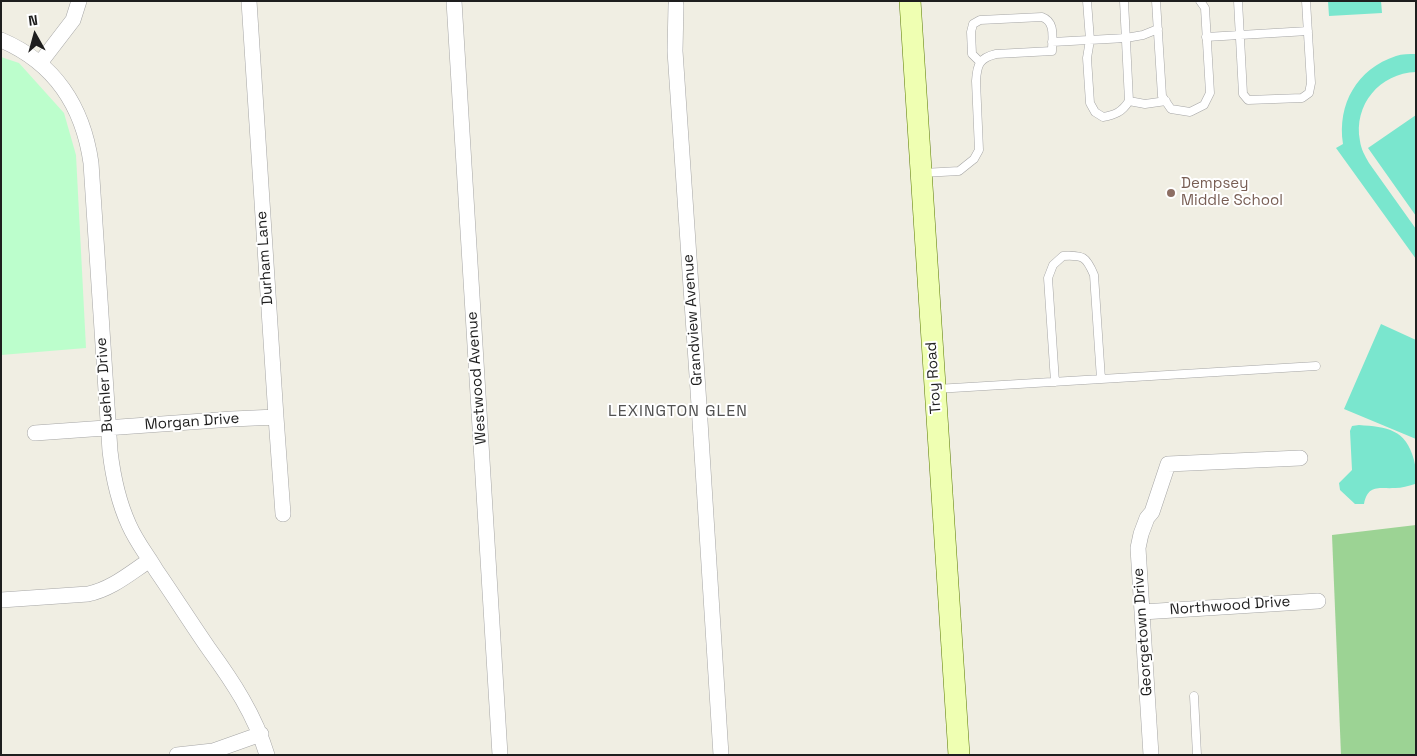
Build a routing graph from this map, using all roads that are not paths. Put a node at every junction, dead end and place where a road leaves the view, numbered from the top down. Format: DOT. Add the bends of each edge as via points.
graph roads {
  1 [pos="79,1"];
  2 [pos="249,1"];
  3 [pos="454,1"];
  4 [pos="910,1"];
  5 [pos="1087,1"];
  6 [pos="1124,1"];
  7 [pos="1156,1"];
  8 [pos="1200,1"];
  9 [pos="1238,1"];
  10 [pos="1306,1"];
  11 [pos="677,2"];
  12 [pos="1158,29"];
  13 [pos="1308,31"];
  14 [pos="1239,35"];
  15 [pos="1206,37"];
  16 [pos="1126,38"];
  17 [pos="1,40"];
  18 [pos="1090,40"];
  19 [pos="1052,42"];
  20 [pos="980,62"];
  21 [pos="40,63"];
  22 [pos="1166,101"];
  23 [pos="1129,102"];
  24 [pos="921,173"];
  25 [pos="1316,366"];
  26 [pos="1101,379"];
  27 [pos="1055,382"];
  28 [pos="934,390"];
  29 [pos="276,417"];
  30 [pos="108,427"];
  31 [pos="35,432"];
  32 [pos="1300,458"];
  33 [pos="283,514"];
  34 [pos="150,560"];
  35 [pos="1,600"];
  36 [pos="1318,601"];
  37 [pos="1142,612"];
  38 [pos="1194,696"];
  39 [pos="261,734"];
  40 [pos="177,755"];
  41 [pos="267,755"];
  42 [pos="500,755"];
  43 [pos="721,755"];
  44 [pos="959,755"];
  45 [pos="1151,755"];
  46 [pos="1197,755"];
  1 -- 21 [label="street" via="73,20"];
  2 -- 29 [label="street, Durham Lane"];
  3 -- 42 [label="street, Westwood Avenue"];
  4 -- 24 [label="street, Troy Road"];
  5 -- 18 [label="lane"];
  6 -- 16 [label="lane"];
  7 -- 12 [label="lane"];
  8 -- 15 [label="lane" via="1204,8"];
  9 -- 14 [label="lane"];
  10 -- 13 [label="lane"];
  11 -- 43 [label="street, Grandview Avenue" via="675,51"];
  12 -- 16 [label="lane"];
  12 -- 22 [label="lane" via="1162,96"];
  13 -- 14 [label="lane"];
  13 -- 14 [label="lane" via="1311,83 1309,93 1302,98 1248,100 1243,94"];
  14 -- 15 [label="lane"];
  15 -- 22 [label="lane" via="1210,93 1204,105 1190,112 1171,109"];
  16 -- 18 [label="lane"];
  16 -- 23 [label="lane"];
  17 -- 21 [label="street, Buehler Drive"];
  18 -- 19 [label="lane"];
  18 -- 23 [label="lane" via="1087,58 1090,103 1095,112 1103,117 1115,115"];
  19 -- 20 [label="lane" via="1052,51 996,54"];
  19 -- 20 [label="lane" via="1051,24 1042,17 980,20 973,24 971,32 972,54"];
  20 -- 24 [label="lane" via="976,71 979,150 974,160 959,171"];
  21 -- 30 [label="street, Buehler Drive" via="65,91 77,111 88,144"];
  22 -- 23 [label="lane"];
  24 -- 28 [label="street, Troy Road"];
  25 -- 26 [label="lane"];
  26 -- 27 [label="lane"];
  26 -- 27 [label="lane" via="1094,275 1089,262 1079,256 1063,256 1053,265 1048,278"];
  27 -- 28 [label="lane"];
  28 -- 44 [label="street, Troy Road"];
  29 -- 30 [label="street, Morgan Drive"];
  29 -- 33 [label="street, Durham Lane"];
  30 -- 31 [label="street, Morgan Drive"];
  30 -- 34 [label="street, Buehler Drive" via="112,470 119,499 135,537"];
  32 -- 37 [label="street, Georgetown Drive" via="1168,464 1138,548"];
  34 -- 35 [label="street" via="100,591"];
  34 -- 39 [label="street, Buehler Drive" via="236,687"];
  36 -- 37 [label="street, Northwood Drive"];
  37 -- 45 [label="street, Georgetown Drive"];
  38 -- 46 [label="lane"];
  39 -- 40 [label="street" via="213,751"];
  39 -- 41 [label="street, Buehler Drive"];
}
